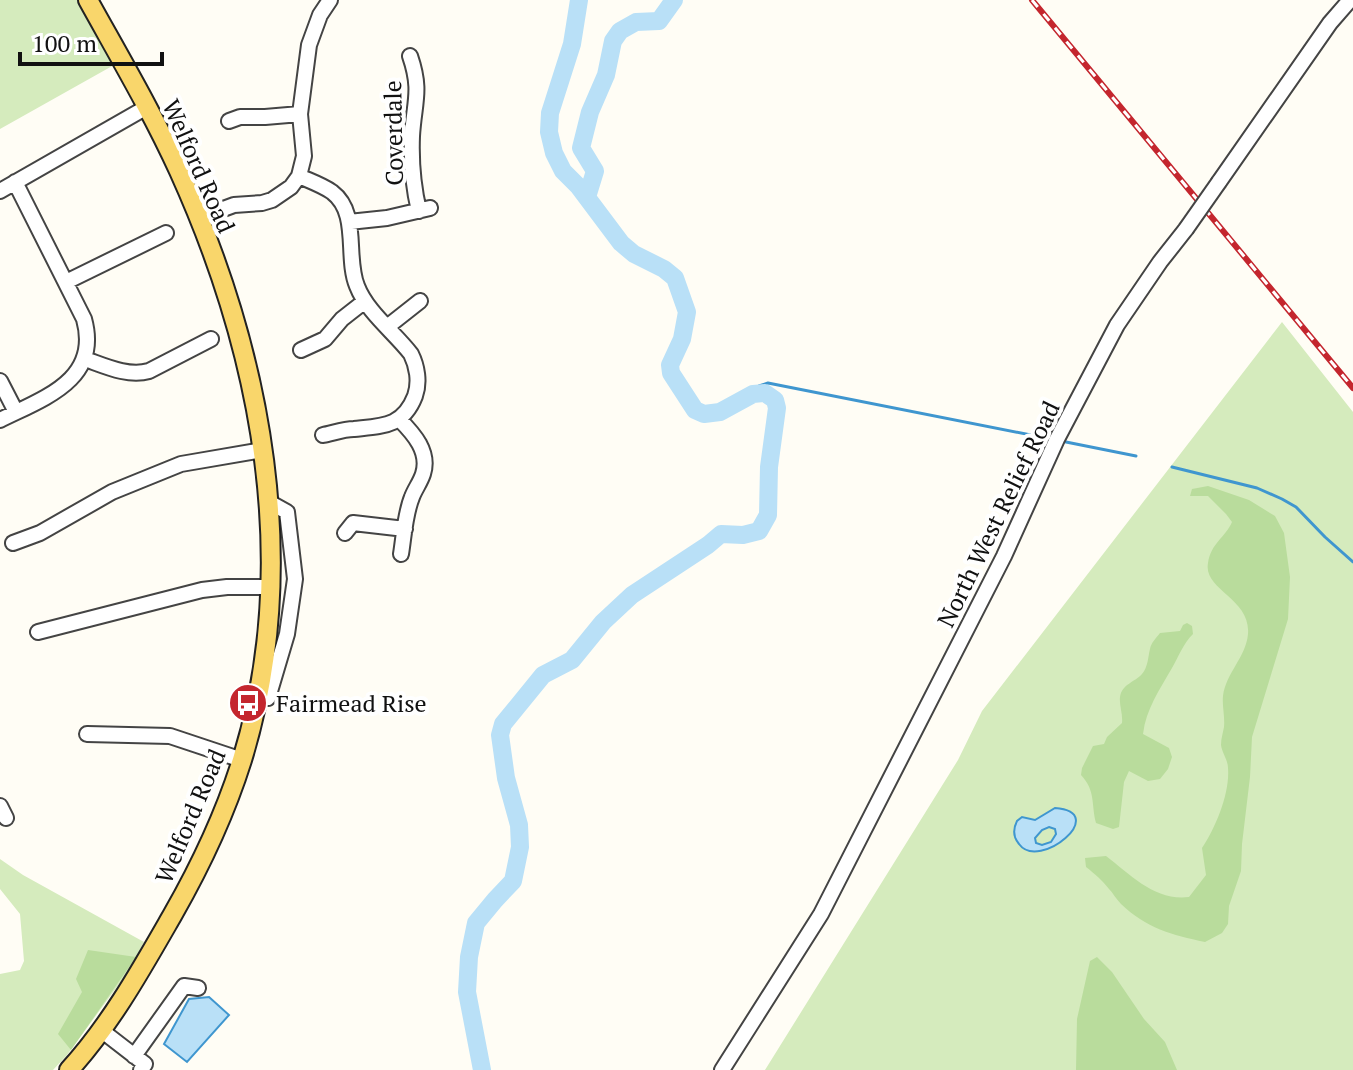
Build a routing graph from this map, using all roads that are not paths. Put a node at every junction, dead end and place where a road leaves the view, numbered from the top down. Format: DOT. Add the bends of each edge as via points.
graph roads {
  1 [pos="88,0"];
  2 [pos="1350,0"];
  3 [pos="323,2"];
  4 [pos="410,56"];
  5 [pos="147,107"];
  6 [pos="300,114"];
  7 [pos="229,121"];
  8 [pos="299,176"];
  9 [pos="15,182"];
  10 [pos="0,191"];
  11 [pos="199,218"];
  12 [pos="349,222"];
  13 [pos="166,233"];
  14 [pos="66,282"];
  15 [pos="365,301"];
  16 [pos="420,301"];
  17 [pos="387,327"];
  18 [pos="211,339"];
  19 [pos="301,350"];
  20 [pos="85,359"];
  21 [pos="0,381"];
  22 [pos="16,412"];
  23 [pos="399,419"];
  24 [pos="0,420"];
  25 [pos="323,435"];
  26 [pos="263,450"];
  27 [pos="269,502"];
  28 [pos="405,529"];
  29 [pos="345,533"];
  30 [pos="13,543"];
  31 [pos="401,554"];
  32 [pos="271,587"];
  33 [pos="38,632"];
  34 [pos="267,633"];
  35 [pos="287,634"];
  36 [pos="268,698"];
  37 [pos="87,734"];
  38 [pos="242,760"];
  39 [pos="198,988"];
  40 [pos="101,1030"];
  41 [pos="143,1065"];
  42 [pos="69,1070"];
  43 [pos="722,1070"];
  1 -- 5 [label="main road, Welford Road"];
  2 -- 43 [label="street, North West Relief Road, bridge" via="1117,325 821,914"];
  3 -- 6 [label="street" via="309,45"];
  4 -- 12 [label="street, Coverdale" via="417,82 413,179 425,210"];
  5 -- 9 [label="street"];
  5 -- 11 [label="main road, Welford Road"];
  6 -- 7 [label="street"];
  6 -- 8 [label="street" via="304,156"];
  8 -- 11 [label="street" via="272,200 234,205"];
  8 -- 12 [label="street" via="335,194"];
  9 -- 10 [label="street"];
  9 -- 14 [label="street"];
  11 -- 26 [label="main road, Welford Road" via="235,325"];
  12 -- 15 [label="street" via="352,272"];
  13 -- 14 [label="street"];
  14 -- 20 [label="street" via="86,327"];
  15 -- 17 [label="street"];
  15 -- 19 [label="street" via="325,339"];
  16 -- 17 [label="street"];
  17 -- 23 [label="street" via="411,354 417,370 414,398"];
  18 -- 20 [label="street" via="139,374"];
  20 -- 22 [label="street" via="55,393"];
  21 -- 22 [label="street"];
  22 -- 24 [label="street"];
  23 -- 25 [label="street" via="377,428"];
  23 -- 28 [label="street" via="418,441 425,466"];
  26 -- 27 [label="main road, Welford Road"];
  26 -- 30 [label="street" via="181,464 112,492"];
  27 -- 32 [label="main road, Welford Road"];
  27 -- 35 [label="street, Welford Road" via="287,512 291,539 295,579"];
  28 -- 29 [label="street" via="353,523"];
  28 -- 31 [label="street"];
  32 -- 33 [label="street" via="202,590"];
  32 -- 34 [label="main road, Welford Road"];
  34 -- 35 [label="street"];
  34 -- 38 [label="main road, Welford Road"];
  35 -- 36 [label="street, Welford Road"];
  37 -- 38 [label="street" via="170,736"];
  38 -- 40 [label="main road, Welford Road" via="201,862"];
  39 -- 41 [label="street" via="184,986"];
  40 -- 41 [label="street"];
  40 -- 42 [label="main road, Welford Road"];
}
